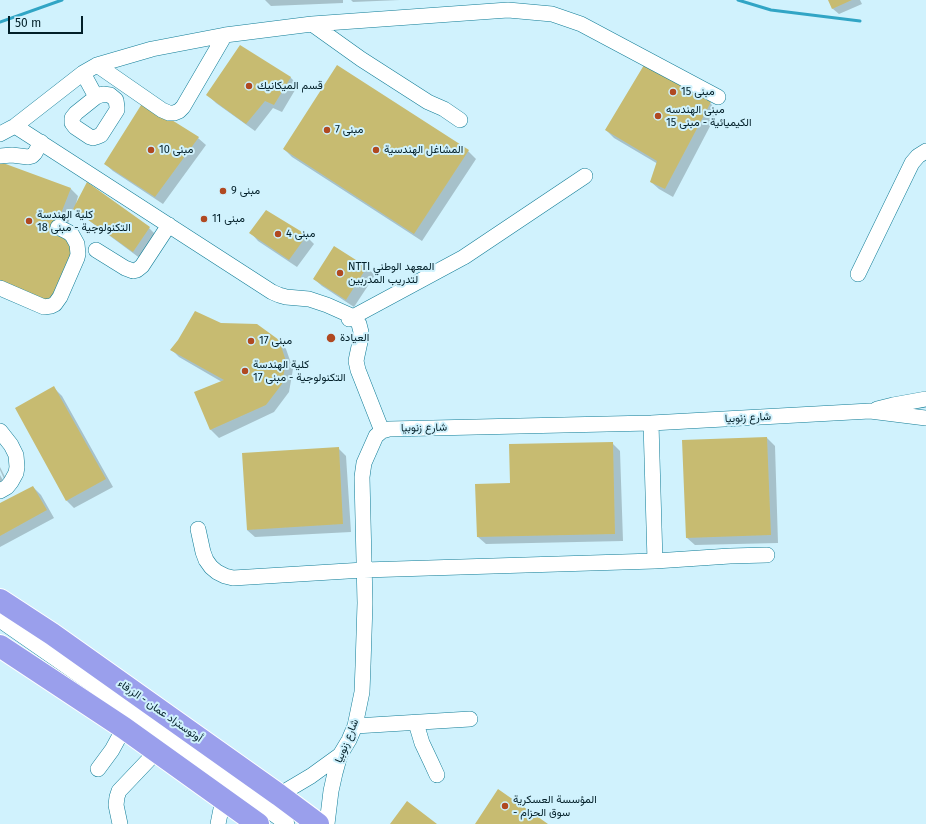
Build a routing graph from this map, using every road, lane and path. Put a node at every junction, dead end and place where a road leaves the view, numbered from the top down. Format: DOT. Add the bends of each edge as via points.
graph roads {
  1 [pos="312,24"];
  2 [pos="225,35"];
  3 [pos="97,65"];
  4 [pos="83,72"];
  5 [pos="96,97"];
  6 [pos="718,97"];
  7 [pos="460,120"];
  8 [pos="15,126"];
  9 [pos="0,134"];
  10 [pos="41,142"];
  11 [pos="926,151"];
  12 [pos="0,156"];
  13 [pos="585,176"];
  14 [pos="169,225"];
  15 [pos="58,227"];
  16 [pos="96,250"];
  17 [pos="858,274"];
  18 [pos="0,288"];
  19 [pos="349,316"];
  20 [pos="926,399"];
  21 [pos="870,411"];
  22 [pos="926,418"];
  23 [pos="651,423"];
  24 [pos="0,431"];
  25 [pos="379,433"];
  26 [pos="0,491"];
  27 [pos="198,529"];
  28 [pos="767,555"];
  29 [pos="655,561"];
  30 [pos="364,570"];
  31 [pos="0,600"];
  32 [pos="0,620"];
  33 [pos="0,627"];
  34 [pos="0,646"];
  35 [pos="470,719"];
  36 [pos="416,723"];
  37 [pos="355,726"];
  38 [pos="124,728"];
  39 [pos="157,751"];
  40 [pos="340,755"];
  41 [pos="98,769"];
  42 [pos="437,775"];
  43 [pos="280,795"];
  44 [pos="223,799"];
  45 [pos="248,821"];
  46 [pos="120,824"];
  47 [pos="218,824"];
  48 [pos="278,824"];
  49 [pos="287,824"];
  50 [pos="318,824"];
  51 [pos="327,824"];
  1 -- 2 [label="street"];
  1 -- 6 [label="street" via="508,10 552,14 580,24"];
  1 -- 7 [label="street" via="361,59"];
  2 -- 3 [label="street" via="152,49"];
  2 -- 3 [label="street" via="183,107 174,113 162,110"];
  3 -- 4 [label="street"];
  4 -- 5 [label="street"];
  4 -- 8 [label="street"];
  8 -- 9 [label="street"];
  8 -- 10 [label="street"];
  10 -- 12 [label="street" via="32,156"];
  10 -- 14 [label="street"];
  11 -- 17 [label="street" via="912,163"];
  13 -- 19 [label="street" via="464,257"];
  14 -- 16 [label="street" via="137,270 125,268"];
  14 -- 19 [label="street" via="272,292 286,297 309,299"];
  15 -- 18 [label="street" via="72,235 77,244 78,254 55,304 44,307"];
  19 -- 25 [label="street" via="353,336 346,358 351,362"];
  20 -- 21 [label="street, شارع زنوبيا"];
  21 -- 22 [label="street, شارع زنوبيا"];
  21 -- 23 [label="street, شارع زنوبيا"];
  23 -- 25 [label="street, شارع زنوبيا" via="389,429"];
  23 -- 29 [label="street"];
  24 -- 26 [label="street" via="11,446 17,461 14,478"];
  25 -- 30 [label="street, شارع زنوبيا" via="364,463 362,477"];
  27 -- 30 [label="street" via="202,552 211,567 233,578"];
  28 -- 29 [label="street"];
  29 -- 30 [label="street"];
  30 -- 37 [label="street, شارع زنوبيا" via="362,692"];
  31 -- 43 [label="highway, أوتوستراد عمان - الزرقاء"];
  32 -- 49 [label="street"];
  33 -- 48 [label="street" via="211,774"];
  34 -- 38 [label="highway"];
  35 -- 36 [label="street"];
  36 -- 37 [label="street"];
  36 -- 42 [label="street"];
  37 -- 40 [label="street, شارع زنوبيا"];
  38 -- 39 [label="highway"];
  38 -- 41 [label="street"];
  39 -- 44 [label="highway"];
  39 -- 46 [label="street" via="119,792 116,805"];
  40 -- 43 [label="street"];
  40 -- 51 [label="street, شارع زنوبيا"];
  43 -- 50 [label="highway, أوتوستراد عمان - الزرقاء"];
  44 -- 45 [label="highway"];
  44 -- 47 [label="street"];
}
